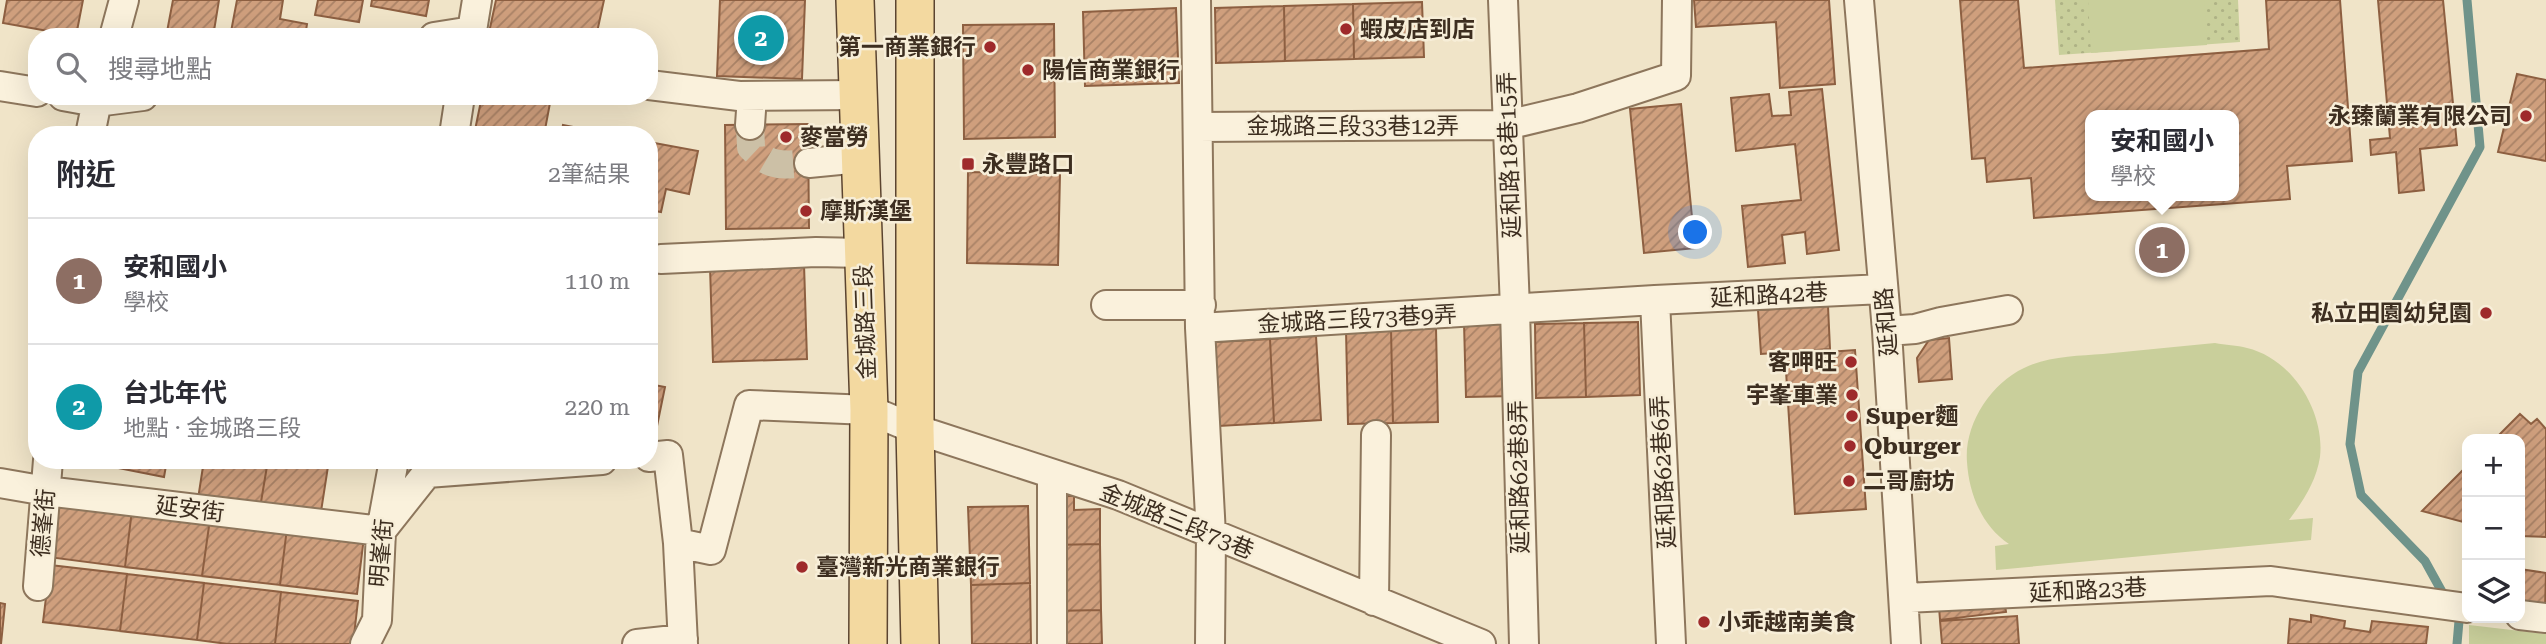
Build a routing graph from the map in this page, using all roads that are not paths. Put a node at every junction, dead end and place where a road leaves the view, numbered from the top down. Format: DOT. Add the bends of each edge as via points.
graph roads {
  1 [pos="124,0"];
  2 [pos="477,0"];
  3 [pos="856,0"];
  4 [pos="916,0"];
  5 [pos="1196,0"];
  6 [pos="1503,0"];
  7 [pos="1677,0"];
  8 [pos="1859,0"];
  9 [pos="116,28"];
  10 [pos="473,28"];
  11 [pos="0,86"];
  12 [pos="658,86"];
  13 [pos="28,91"];
  14 [pos="858,95"];
  15 [pos="752,96"];
  16 [pos="96,105"];
  17 [pos="459,105"];
  18 [pos="750,125"];
  19 [pos="1507,125"];
  20 [pos="92,126"];
  21 [pos="455,126"];
  22 [pos="1198,127"];
  23 [pos="860,158"];
  24 [pos="809,163"];
  25 [pos="863,253"];
  26 [pos="661,259"];
  27 [pos="1883,289"];
  28 [pos="1655,300"];
  29 [pos="1106,305"];
  30 [pos="1515,309"];
  31 [pos="2008,310"];
  32 [pos="1200,316"];
  33 [pos="1888,331"];
  34 [pos="869,410"];
  35 [pos="915,429"];
  36 [pos="1376,435"];
  37 [pos="658,456"];
  38 [pos="47,469"];
  39 [pos="392,469"];
  40 [pos="481,469"];
  41 [pos="1052,474"];
  42 [pos="0,483"];
  43 [pos="46,491"];
  44 [pos="381,531"];
  45 [pos="1211,534"];
  46 [pos="678,543"];
  47 [pos="38,586"];
  48 [pos="1905,598"];
  49 [pos="1374,601"];
  50 [pos="2462,607"];
  51 [pos="2525,616"];
  52 [pos="2546,618"];
  53 [pos="683,641"];
  54 [pos="365,644"];
  55 [pos="637,644"];
  56 [pos="868,644"];
  57 [pos="920,644"];
  58 [pos="1052,644"];
  59 [pos="1210,644"];
  60 [pos="1481,644"];
  61 [pos="1524,644"];
  62 [pos="1671,644"];
  63 [pos="1906,644"];
  1 -- 9 [label="street"];
  2 -- 10 [label="street"];
  3 -- 14 [label="main road, 金城路三段"];
  4 -- 35 [label="main road"];
  5 -- 22 [label="street"];
  6 -- 19 [label="street, 延和路18巷15弄"];
  7 -- 19 [label="street, 金城路三段33巷12弄" via="1676,76"];
  8 -- 27 [label="street, 延和路"];
  11 -- 13 [label="street"];
  12 -- 15 [label="street"];
  14 -- 15 [label="street"];
  14 -- 23 [label="main road, 金城路三段"];
  15 -- 18 [label="street"];
  16 -- 20 [label="street"];
  17 -- 21 [label="street"];
  19 -- 22 [label="street, 金城路三段33巷12弄"];
  19 -- 30 [label="street, 延和路18巷15弄"];
  22 -- 32 [label="street"];
  23 -- 24 [label="street"];
  23 -- 25 [label="main road, 金城路三段"];
  25 -- 26 [label="street"];
  25 -- 34 [label="main road, 金城路三段"];
  27 -- 28 [label="street, 延和路42巷"];
  27 -- 33 [label="street, 延和路"];
  28 -- 30 [label="street, 延和路42巷"];
  28 -- 62 [label="street, 延和路62巷6弄"];
  29 -- 32 [label="street, 金城路三段73巷9弄"];
  30 -- 32 [label="street, 金城路三段73巷9弄"];
  30 -- 61 [label="street, 延和路62巷8弄"];
  31 -- 33 [label="street" via="1915,330"];
  32 -- 45 [label="street"];
  33 -- 48 [label="street, 延和路"];
  34 -- 35 [label="street, 金城路三段73巷"];
  34 -- 46 [label="street" via="749,405 711,550"];
  34 -- 56 [label="main road, 金城路三段"];
  35 -- 41 [label="street, 金城路三段73巷"];
  35 -- 57 [label="main road"];
  36 -- 49 [label="street"];
  37 -- 46 [label="street" via="668,455"];
  38 -- 43 [label="street, 德峯街"];
  39 -- 44 [label="street, 明峯街"];
  40 -- 44 [label="street" via="427,473"];
  41 -- 45 [label="street, 金城路三段73巷" via="1118,495"];
  41 -- 58 [label="street"];
  42 -- 43 [label="street, 延安街"];
  43 -- 44 [label="street, 延安街"];
  43 -- 47 [label="street, 德峯街"];
  44 -- 54 [label="street, 明峯街" via="376,620"];
  45 -- 49 [label="street, 金城路三段73巷"];
  45 -- 59 [label="street"];
  46 -- 53 [label="street"];
  48 -- 50 [label="street, 延和路23巷" via="2271,582"];
  48 -- 63 [label="street, 延和路"];
  49 -- 60 [label="street, 金城路三段73巷"];
  51 -- 52 [label="street"];
  53 -- 55 [label="street"];
}
